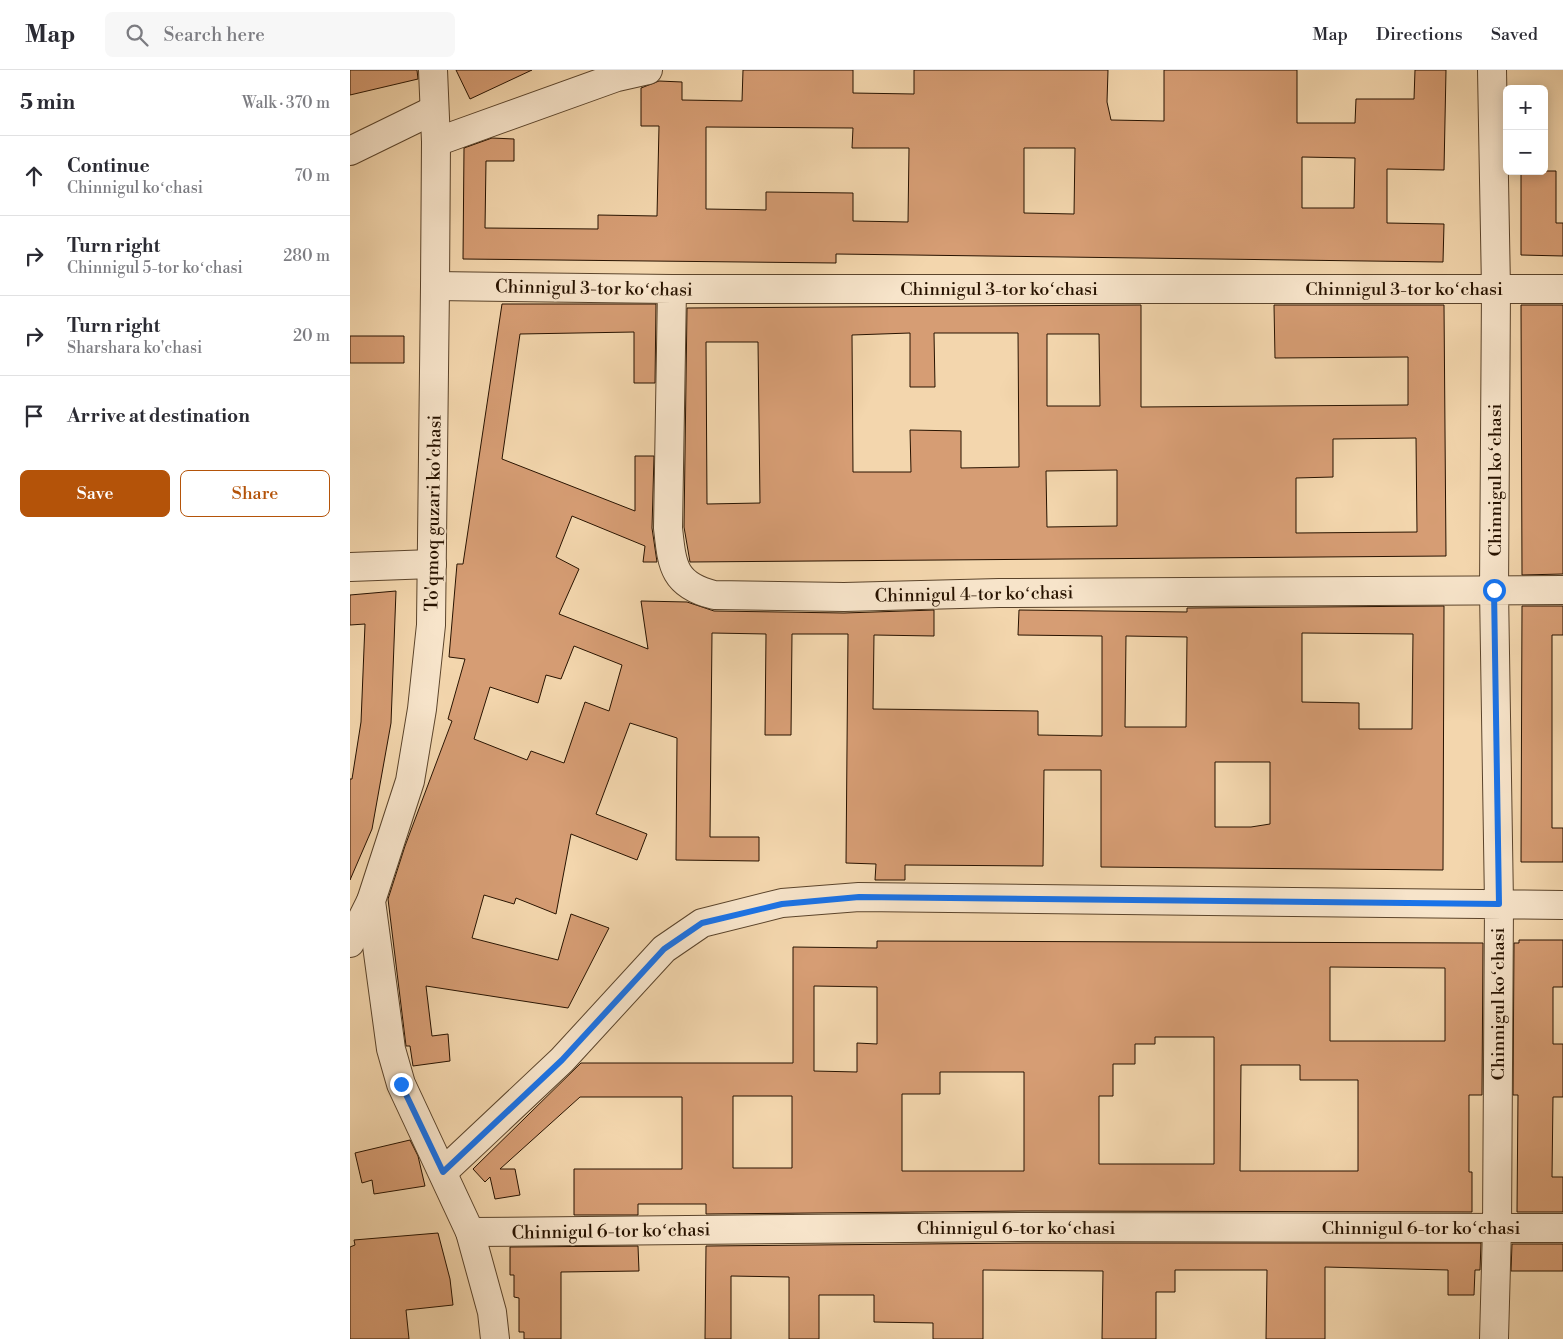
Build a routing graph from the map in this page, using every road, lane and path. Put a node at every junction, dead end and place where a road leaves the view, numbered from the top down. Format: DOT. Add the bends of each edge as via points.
graph roads {
  1 [pos="433,70"];
  2 [pos="648,70"];
  3 [pos="1492,70"];
  4 [pos="434,110"];
  5 [pos="436,142"];
  6 [pos="350,151"];
  7 [pos="435,286"];
  8 [pos="672,289"];
  9 [pos="1496,289"];
  10 [pos="1563,289"];
  11 [pos="432,564"];
  12 [pos="350,567"];
  13 [pos="1494,590"];
  14 [pos="1563,590"];
  15 [pos="371,901"];
  16 [pos="1499,904"];
  17 [pos="1563,905"];
  18 [pos="350,942"];
  19 [pos="443,1172"];
  20 [pos="1497,1228"];
  21 [pos="1563,1228"];
  22 [pos="470,1232"];
  23 [pos="495,1339"];
  24 [pos="1494,1339"];
  1 -- 4 [label="street, To'qmoq guzari ko'chasi"];
  2 -- 5 [label="street" via="617,77"];
  3 -- 9 [label="street, Chinnigul koʻchasi"];
  4 -- 5 [label="street, To'qmoq guzari ko'chasi"];
  4 -- 6 [label="street"];
  5 -- 7 [label="street, To'qmoq guzari ko'chasi"];
  7 -- 8 [label="street, Chinnigul 3-tor koʻchasi"];
  7 -- 11 [label="street, To'qmoq guzari ko'chasi"];
  8 -- 9 [label="street, Chinnigul 3-tor koʻchasi"];
  8 -- 13 [label="street, Chinnigul 4-tor koʻchasi" via="668,528 676,572 696,591 714,595 844,597"];
  9 -- 10 [label="street, Chinnigul 3-tor koʻchasi"];
  9 -- 13 [label="street, Chinnigul koʻchasi"];
  11 -- 12 [label="street"];
  11 -- 15 [label="street, To'qmoq guzari ko'chasi" via="431,625 410,781"];
  13 -- 14 [label="street, Chinnigul 4-tor koʻchasi"];
  13 -- 16 [label="street, Chinnigul koʻchasi"];
  15 -- 18 [label="street, To'qmoq guzari ko'chasi"];
  15 -- 19 [label="street" via="391,1049 401,1084"];
  16 -- 17 [label="street"];
  16 -- 19 [label="street" via="859,897 745,911 702,923 664,949 562,1060"];
  16 -- 20 [label="street, Chinnigul koʻchasi"];
  19 -- 22 [label="street"];
  20 -- 21 [label="street, Chinnigul 6-tor koʻchasi"];
  20 -- 22 [label="street, Chinnigul 6-tor koʻchasi" via="1016,1227"];
  20 -- 24 [label="street, Chinnigul koʻchasi"];
  22 -- 23 [label="street" via="492,1312"];
}
